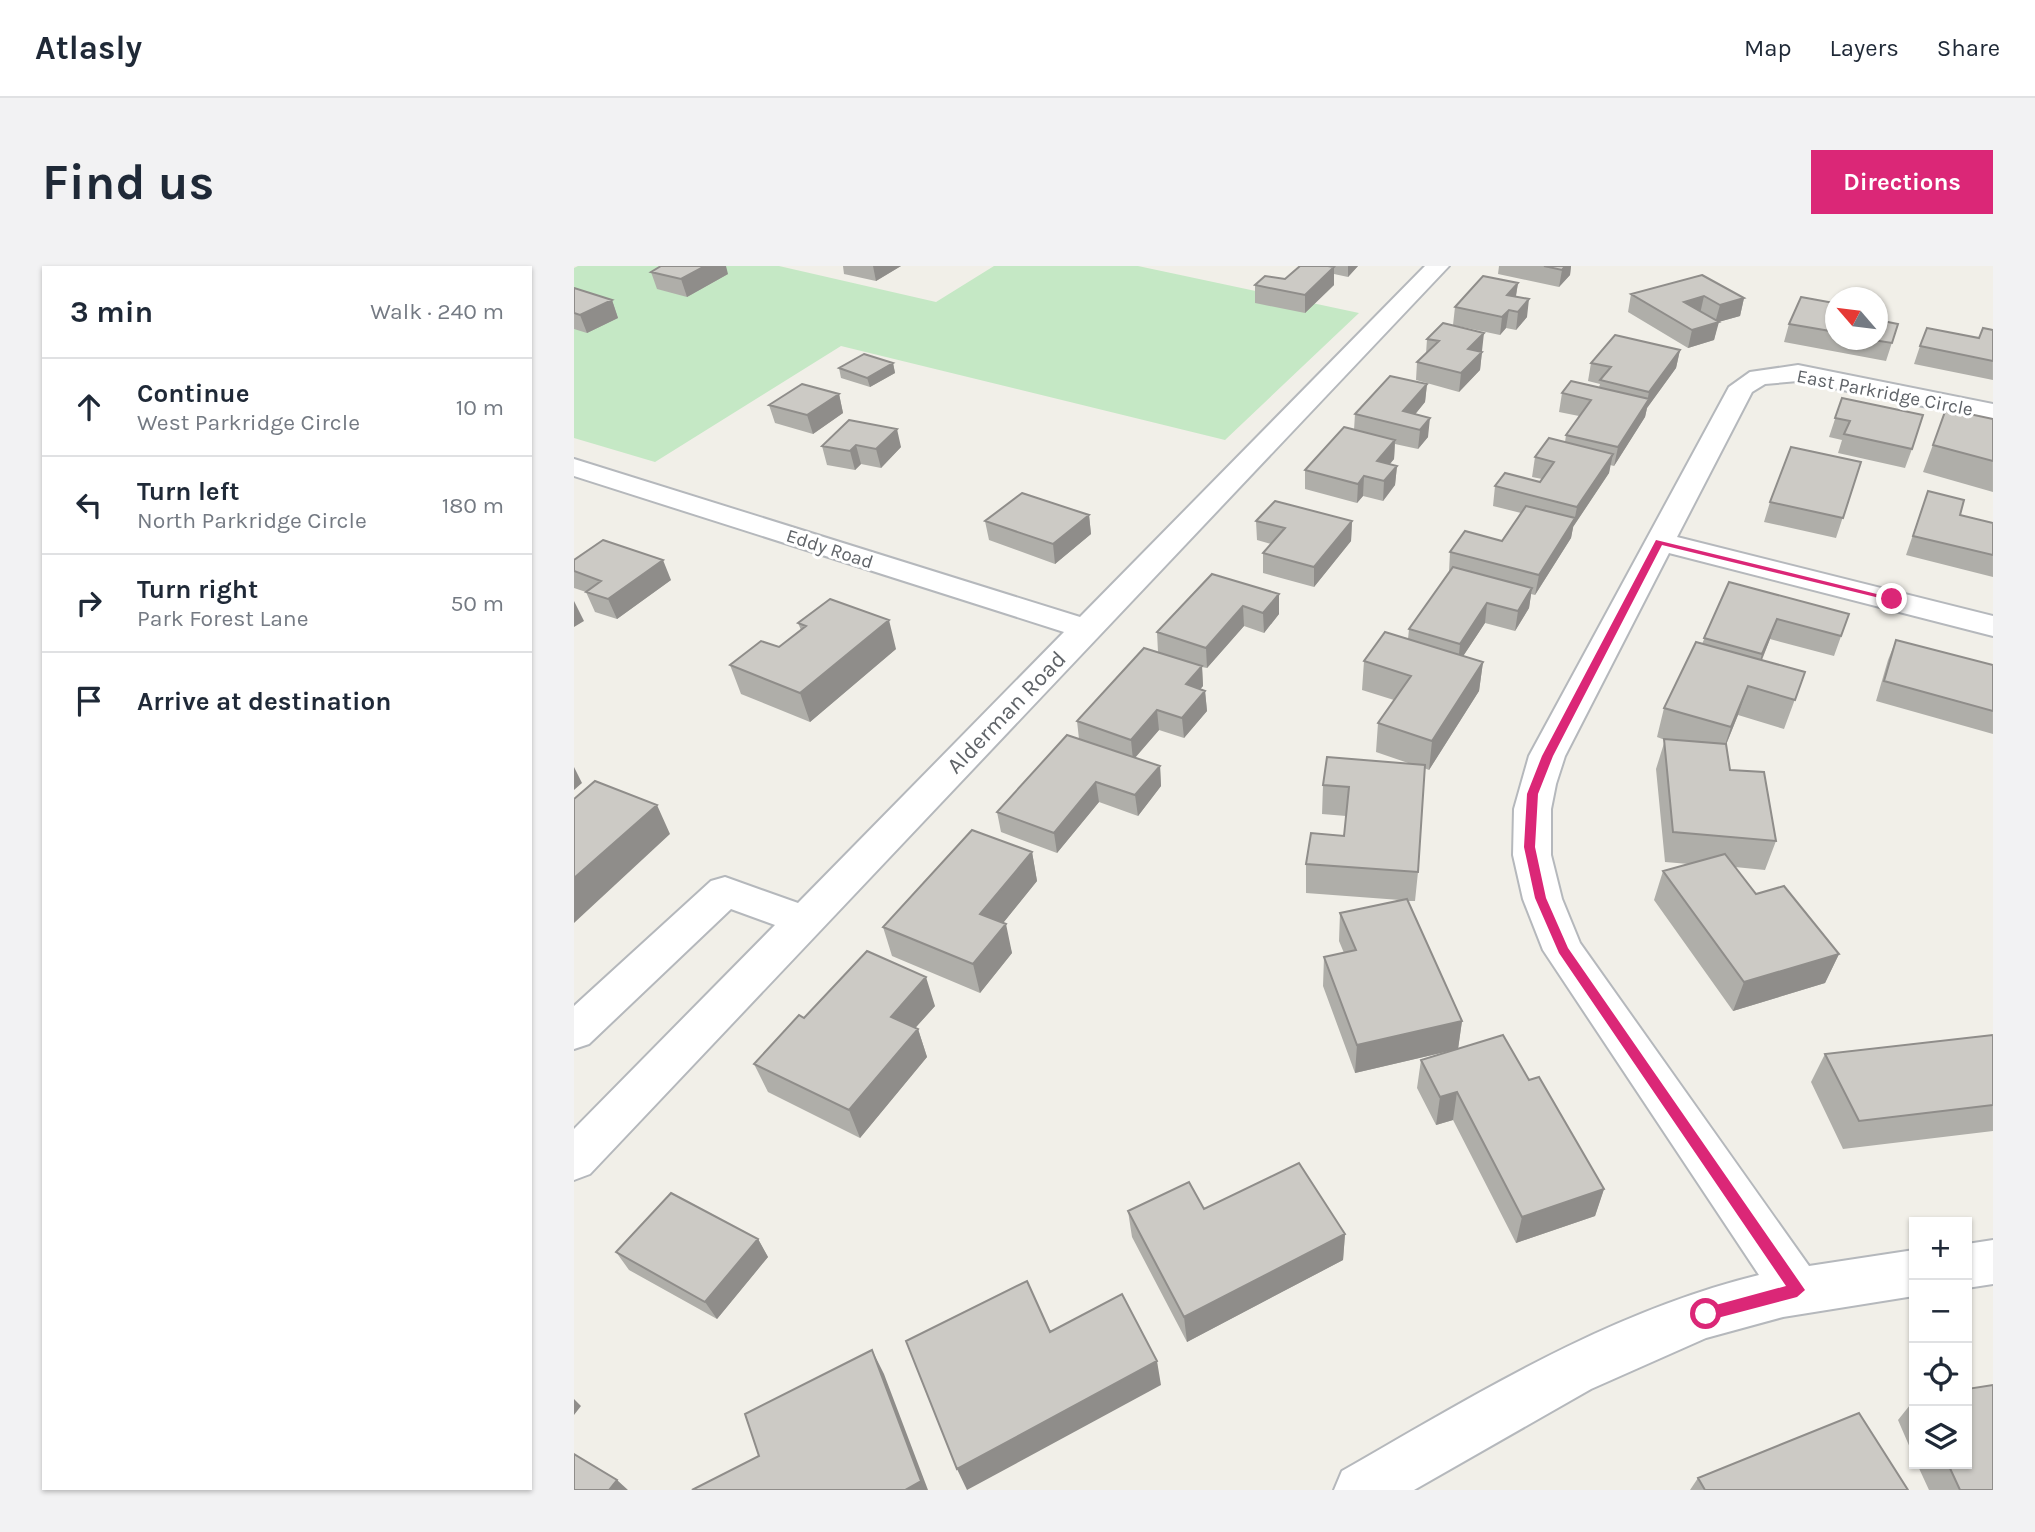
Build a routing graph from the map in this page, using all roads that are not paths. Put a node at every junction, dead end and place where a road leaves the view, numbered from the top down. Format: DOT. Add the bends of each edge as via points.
graph roads {
  1 [pos="1438,266"];
  2 [pos="1993,412"];
  3 [pos="574,467"];
  4 [pos="1660,542"];
  5 [pos="1993,626"];
  6 [pos="1086,629"];
  7 [pos="805,921"];
  8 [pos="574,1032"];
  9 [pos="574,1160"];
  10 [pos="1993,1262"];
  11 [pos="1972,1265"];
  12 [pos="1909,1274"];
  13 [pos="1797,1290"];
  14 [pos="1361,1490"];
  1 -- 6 [label="street, Alderman Road"];
  2 -- 4 [label="street, East Parkridge Circle" via="1820,376 1759,377 1742,387"];
  3 -- 6 [label="street, Eddy Road"];
  4 -- 5 [label="street"];
  4 -- 13 [label="street" via="1547,756 1532,794 1529,847 1541,898 1563,950"];
  6 -- 7 [label="street, Alderman Road"];
  7 -- 8 [label="street" via="725,891"];
  7 -- 9 [label="street, Alderman Road"];
  10 -- 11 [label="street"];
  12 -- 13 [label="street"];
  13 -- 14 [label="street" via="1706,1314 1594,1358"];
}
